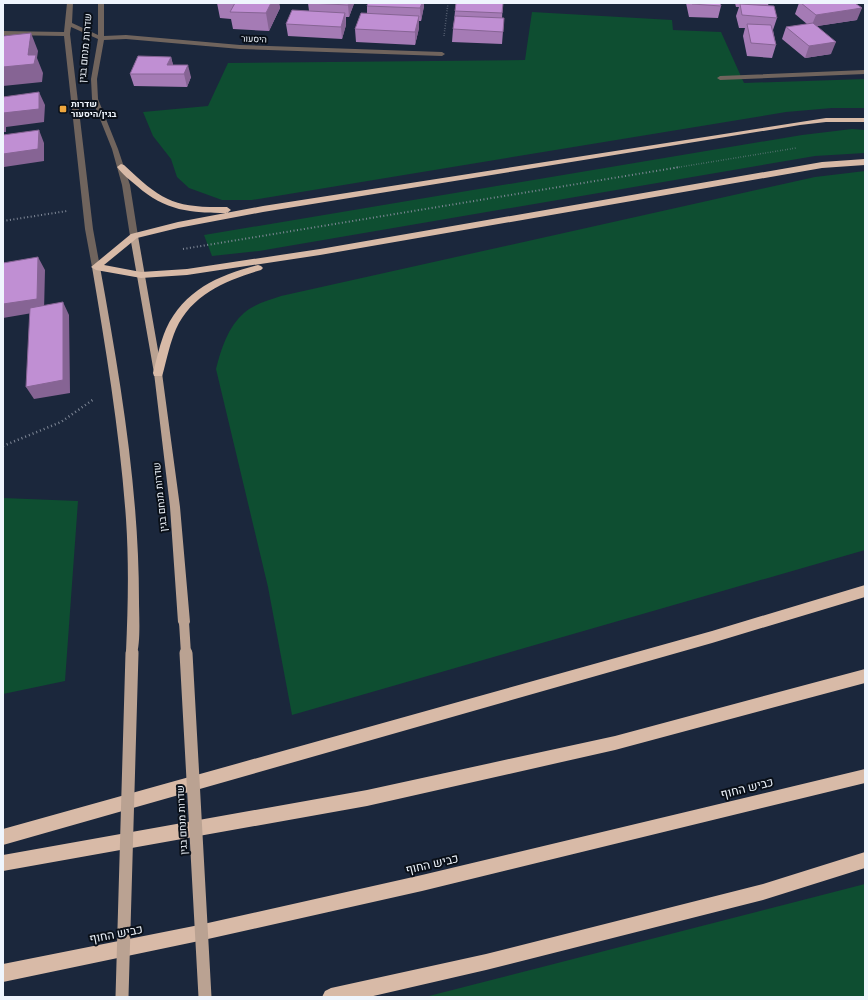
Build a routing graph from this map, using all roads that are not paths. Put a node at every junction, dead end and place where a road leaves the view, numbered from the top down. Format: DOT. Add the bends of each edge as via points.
graph roads {
  1 [pos="70,3"];
  2 [pos="101,3"];
  3 [pos="69,24"];
  4 [pos="3,33"];
  5 [pos="67,34"];
  6 [pos="101,38"];
  7 [pos="442,54"];
  8 [pos="865,72"];
  9 [pos="720,78"];
  10 [pos="865,120"];
  11 [pos="865,162"];
  12 [pos="121,167"];
  13 [pos="262,209"];
  14 [pos="134,236"];
  15 [pos="320,252"];
  16 [pos="96,267"];
  17 [pos="141,275"];
  18 [pos="158,373"];
  19 [pos="865,590"];
  20 [pos="865,676"];
  21 [pos="865,776"];
  22 [pos="3,837"];
  23 [pos="865,860"];
  24 [pos="3,862"];
  25 [pos="3,973"];
  26 [pos="122,997"];
  27 [pos="205,997"];
  28 [pos="331,997"];
  1 -- 3 [label="street, שדרות מנחם בגין"];
  2 -- 6 [label="street, שדרות מנחם בגין"];
  3 -- 5 [label="street, שדרות מנחם בגין"];
  3 -- 6 [label="street, היסעור"];
  4 -- 5 [label="street"];
  5 -- 16 [label="street, שדרות מנחם בגין" via="89,229"];
  6 -- 7 [label="street, היסעור" via="126,37 240,47"];
  6 -- 12 [label="street, שדרות מנחם בגין" via="94,78 95,100"];
  8 -- 9 [label="street"];
  10 -- 13 [label="highway" via="800,123"];
  11 -- 15 [label="highway" via="814,167"];
  12 -- 13 [label="highway" via="156,198 184,209"];
  12 -- 14 [label="street, שדרות מנחם בגין" via="130,200"];
  13 -- 14 [label="highway"];
  14 -- 16 [label="highway"];
  14 -- 17 [label="main road, שדרות מנחם בגין"];
  15 -- 17 [label="highway" via="187,272"];
  15 -- 18 [label="highway" via="241,273 215,283 195,296 183,308 171,328"];
  16 -- 17 [label="highway"];
  16 -- 26 [label="main road, שדרות מנחם בגין, bridge" via="127,476 134,590"];
  17 -- 18 [label="main road, שדרות מנחם בגין"];
  18 -- 27 [label="main road, שדרות מנחם בגין, bridge" via="175,507 184,622"];
  19 -- 22 [label="highway" via="712,637"];
  20 -- 24 [label="highway" via="615,743 367,798"];
  21 -- 25 [label="highway, כביש החוף" via="422,883 199,933"];
  23 -- 28 [label="highway" via="763,892 486,962"];
}
